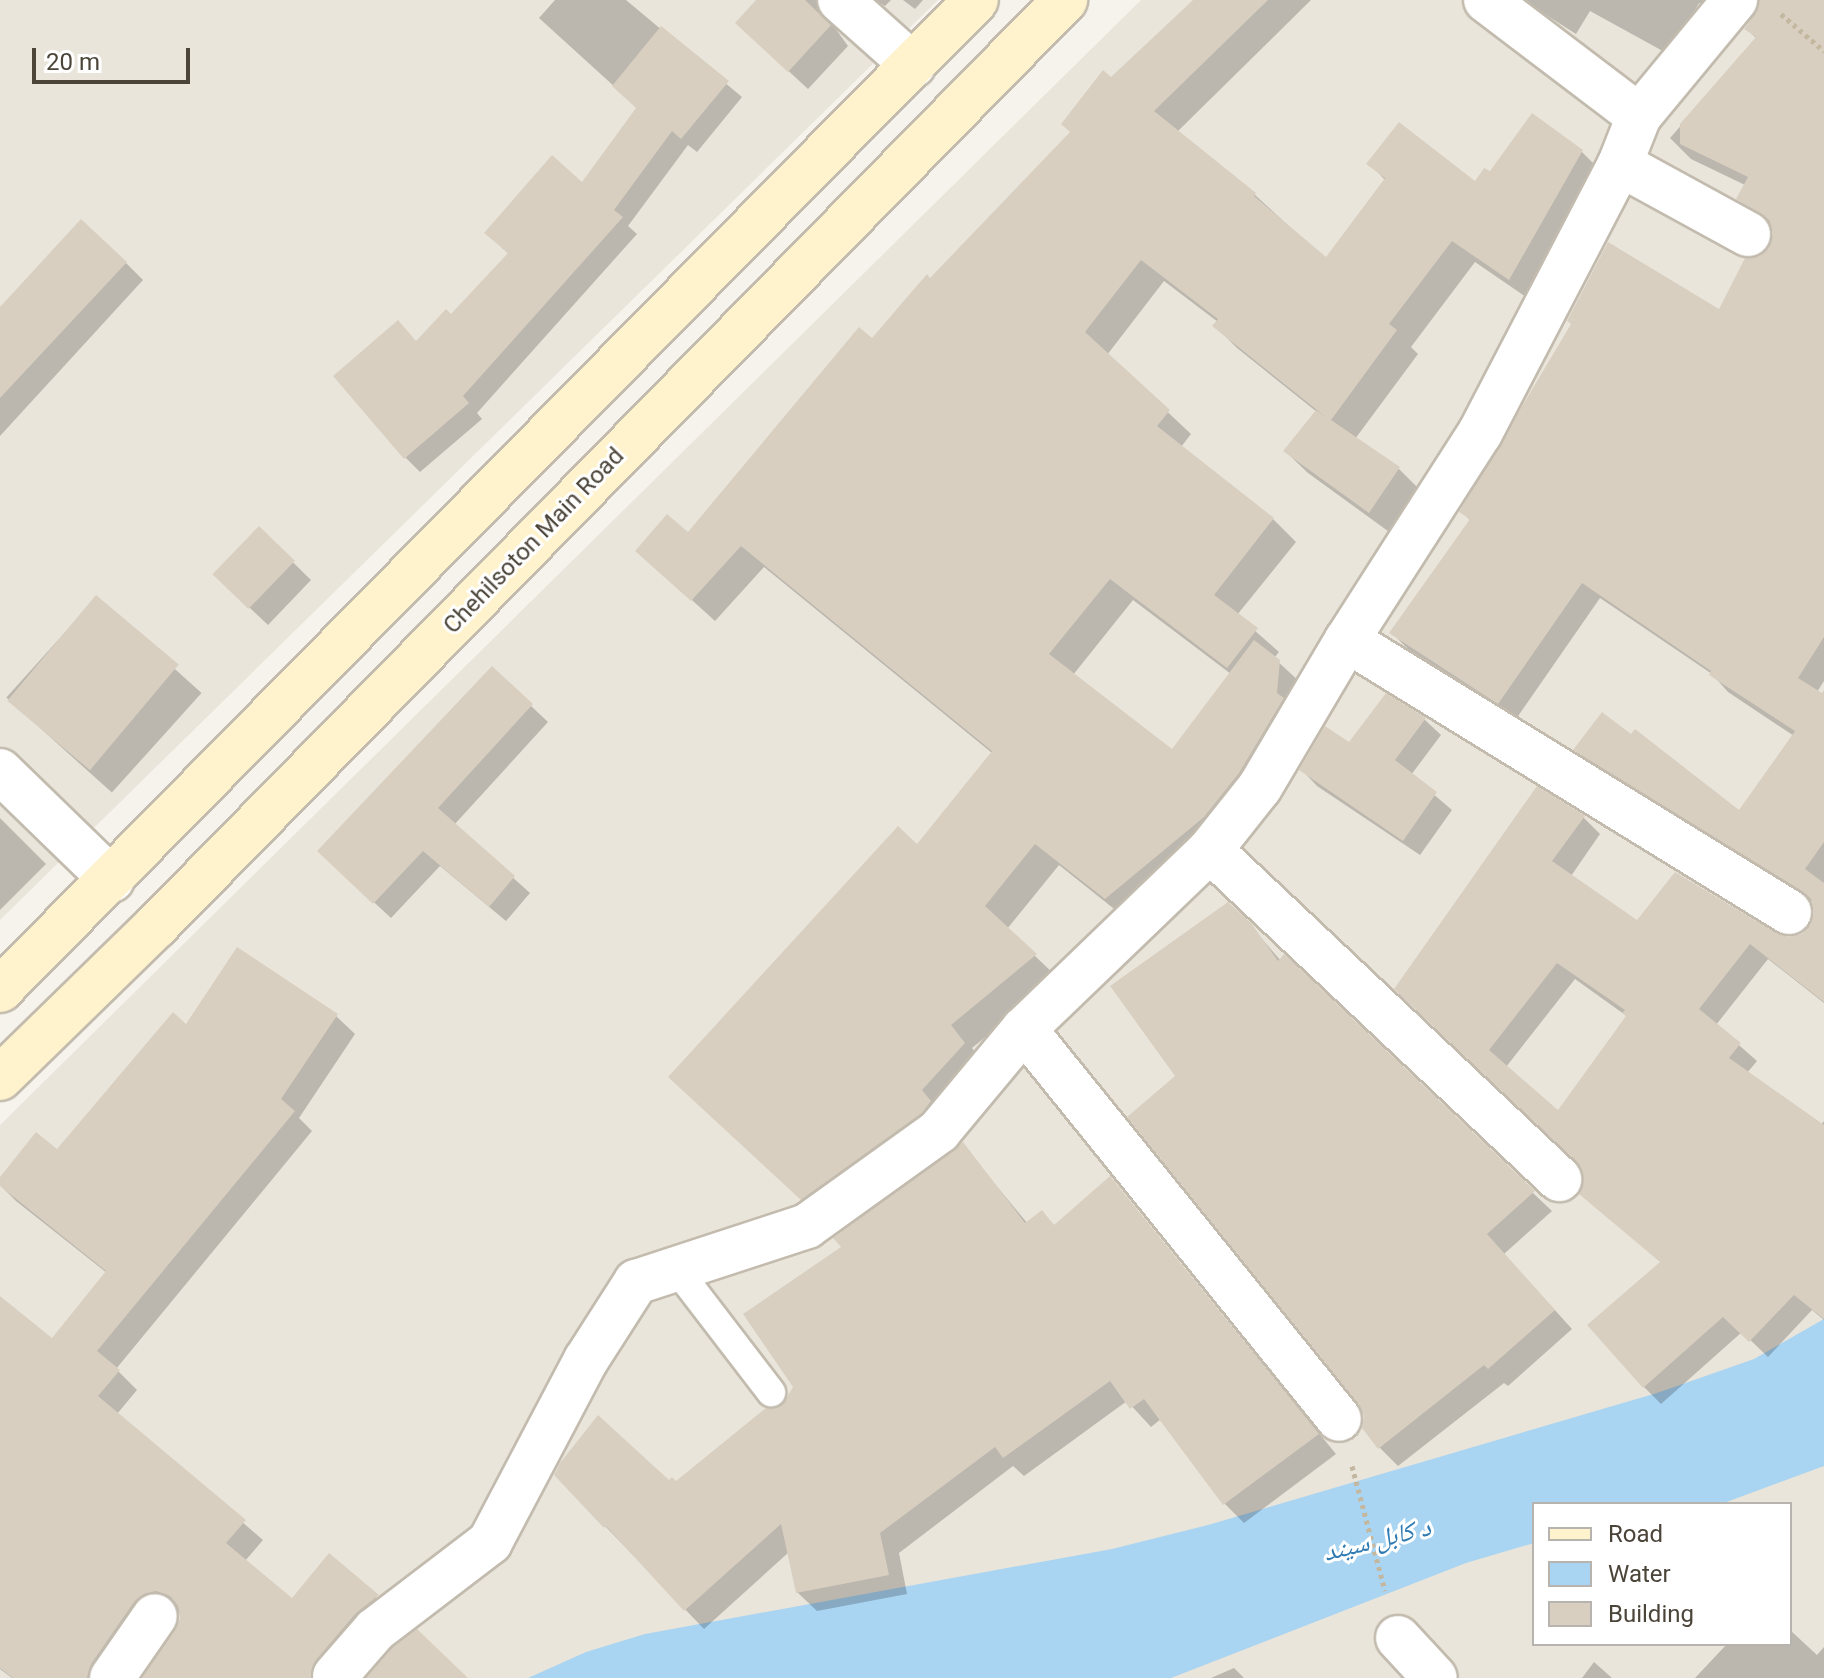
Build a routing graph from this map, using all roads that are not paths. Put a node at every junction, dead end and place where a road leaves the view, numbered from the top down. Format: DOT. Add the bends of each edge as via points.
graph roads {
  1 [pos="840,0"];
  2 [pos="976,0"];
  3 [pos="1065,0"];
  4 [pos="1486,0"];
  5 [pos="1735,0"];
  6 [pos="913,65"];
  7 [pos="1639,116"];
  8 [pos="1620,164"];
  9 [pos="1748,234"];
  10 [pos="1347,640"];
  11 [pos="0,771"];
  12 [pos="1210,850"];
  13 [pos="112,880"];
  14 [pos="1789,912"];
  15 [pos="0,990"];
  16 [pos="1024,1029"];
  17 [pos="0,1078"];
  18 [pos="1559,1179"];
  19 [pos="675,1267"];
  20 [pos="771,1392"];
  21 [pos="1339,1419"];
  22 [pos="155,1616"];
  23 [pos="1398,1638"];
  24 [pos="335,1676"];
  25 [pos="112,1678"];
  26 [pos="1435,1678"];
  1 -- 6 [label="street"];
  2 -- 6 [label="main road"];
  3 -- 17 [label="main road, Chehilsoton Main Road" via="156,926"];
  4 -- 7 [label="street"];
  5 -- 7 [label="street"];
  6 -- 13 [label="main road"];
  7 -- 8 [label="street"];
  8 -- 9 [label="street"];
  8 -- 10 [label="street" via="1480,433"];
  10 -- 12 [label="street" via="1260,787"];
  10 -- 14 [label="street"];
  11 -- 13 [label="street"];
  12 -- 16 [label="street"];
  12 -- 18 [label="street"];
  13 -- 15 [label="main road"];
  16 -- 19 [label="street" via="939,1131 807,1226"];
  16 -- 21 [label="street"];
  19 -- 20 [label="lane"];
  19 -- 24 [label="street" via="636,1282 586,1360 490,1542 375,1630"];
  22 -- 25 [label="street"];
  23 -- 26 [label="street"];
}
